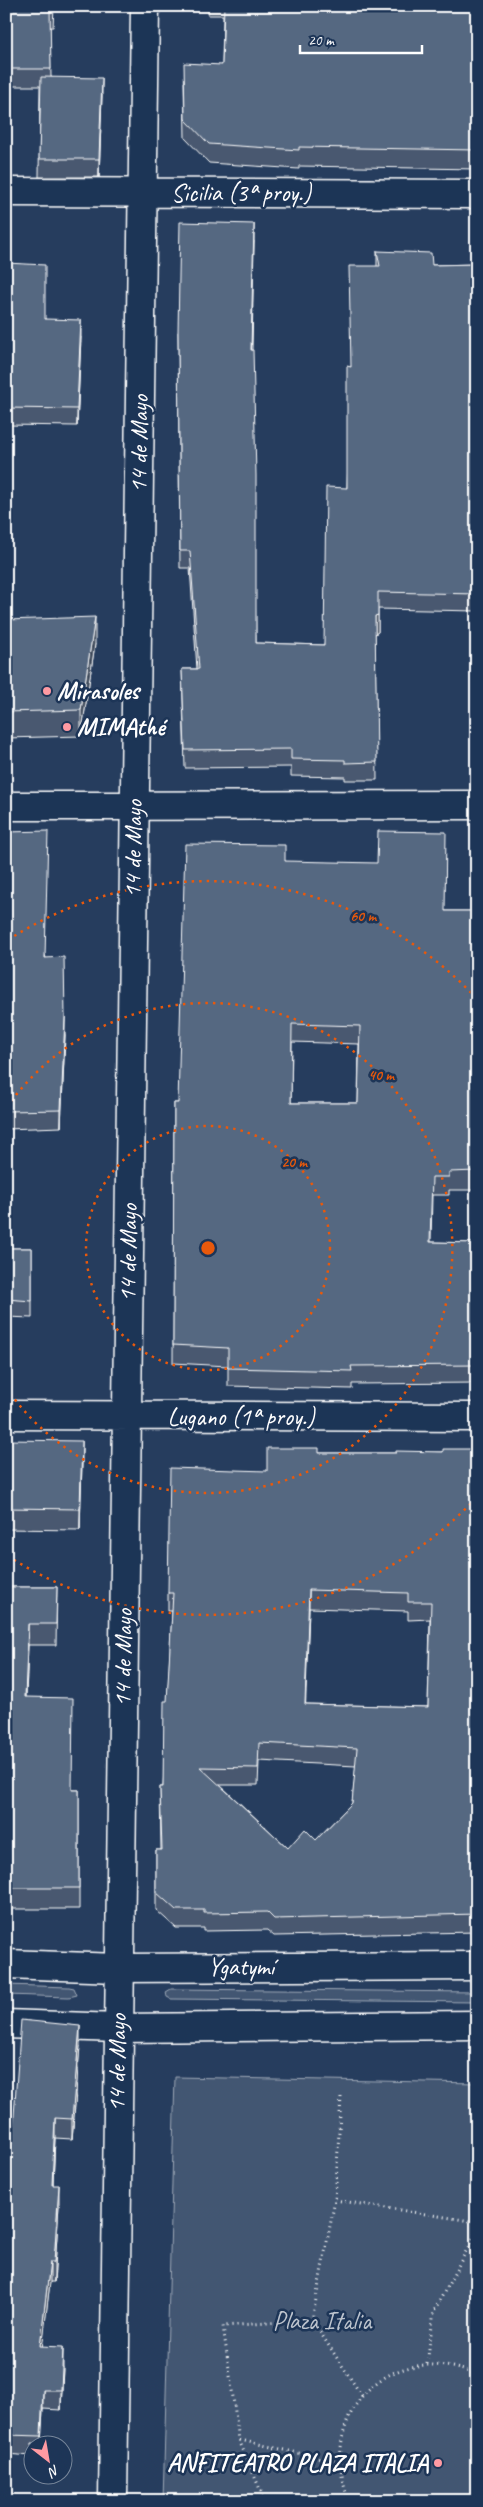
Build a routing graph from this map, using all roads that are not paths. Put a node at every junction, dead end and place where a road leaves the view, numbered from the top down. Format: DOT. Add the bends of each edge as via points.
graph roads {
  1 [pos="145,6"];
  2 [pos="6,192"];
  3 [pos="142,192"];
  4 [pos="477,194"];
  5 [pos="6,806"];
  6 [pos="134,806"];
  7 [pos="477,806"];
  8 [pos="6,1415"];
  9 [pos="126,1417"];
  10 [pos="477,1418"];
  11 [pos="6,1964"];
  12 [pos="477,1966"];
  13 [pos="118,1968"];
  14 [pos="6,2024"];
  15 [pos="477,2025"];
  16 [pos="118,2028"];
  17 [pos="112,2501"];
  1 -- 3 [label="street, 14 de Mayo"];
  2 -- 3 [label="street, Sicilia (3ª proy.)"];
  3 -- 4 [label="street, Sicilia (3ª proy.)"];
  3 -- 6 [label="street, 14 de Mayo"];
  5 -- 6 [label="street"];
  6 -- 7 [label="street"];
  6 -- 9 [label="street, 14 de Mayo"];
  8 -- 9 [label="street, Lugano (1ª proy.)"];
  9 -- 10 [label="street, Lugano (1ª proy.)"];
  9 -- 13 [label="street, 14 de Mayo"];
  11 -- 13 [label="street, Ygatymí"];
  12 -- 13 [label="street, Ygatymí"];
  13 -- 16 [label="street, 14 de Mayo"];
  14 -- 16 [label="street"];
  15 -- 16 [label="street"];
  16 -- 17 [label="street, 14 de Mayo"];
}
